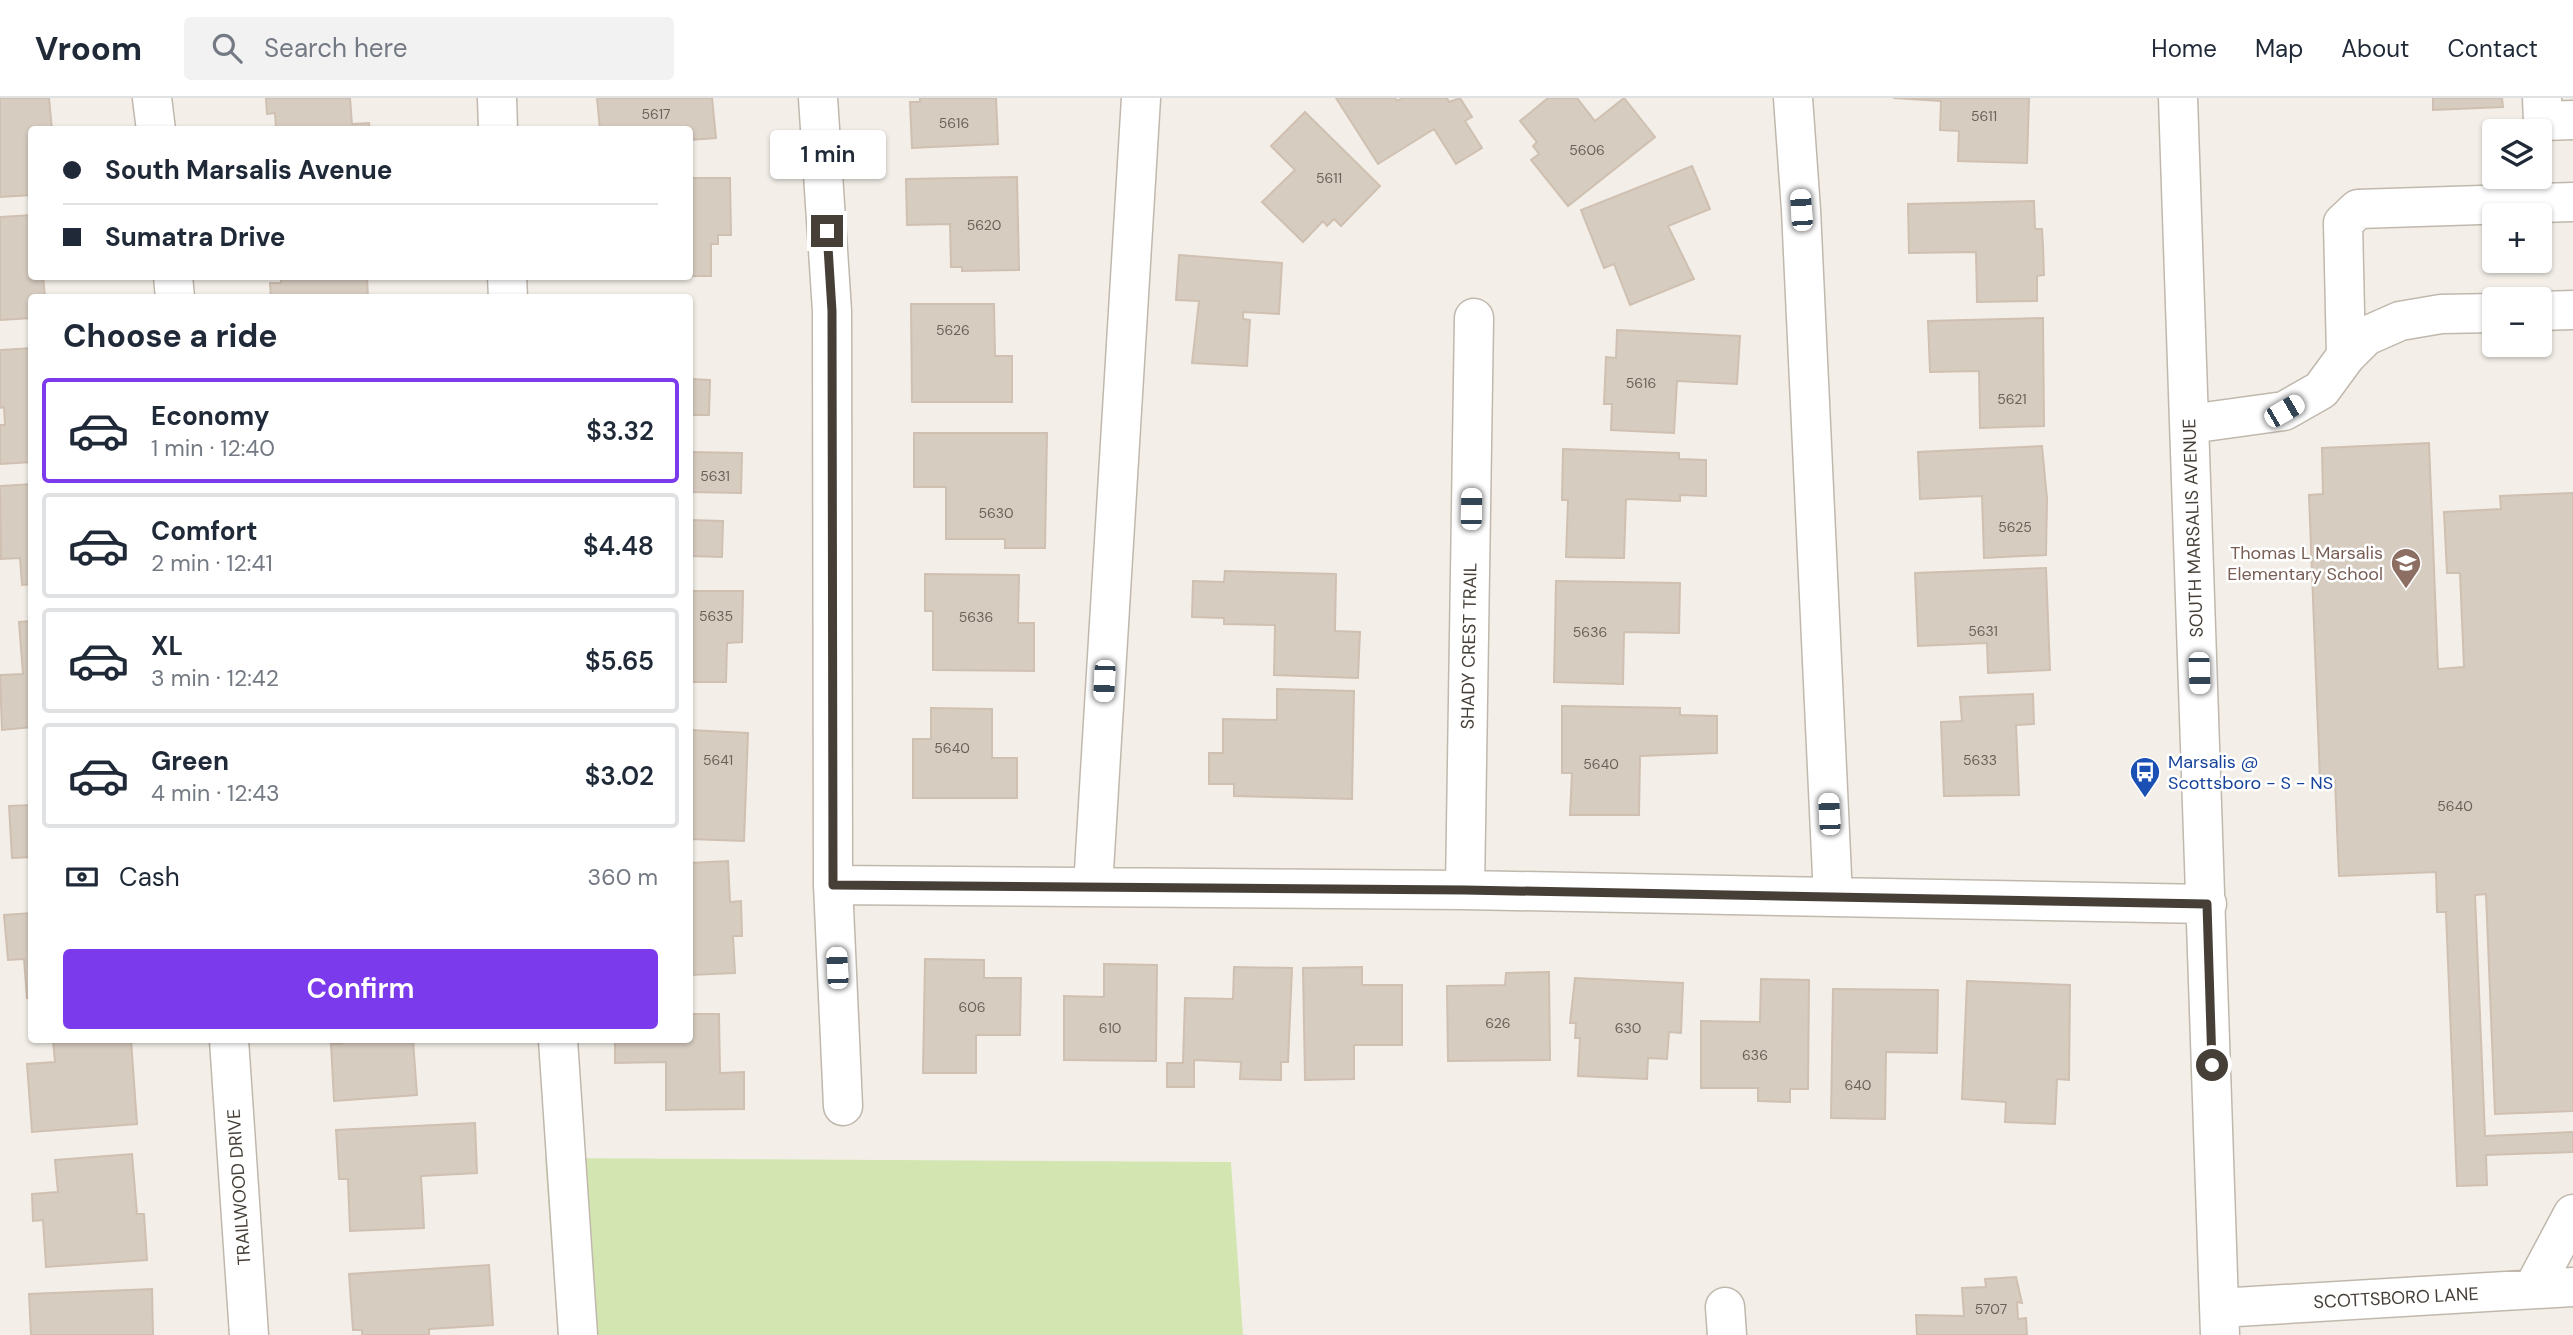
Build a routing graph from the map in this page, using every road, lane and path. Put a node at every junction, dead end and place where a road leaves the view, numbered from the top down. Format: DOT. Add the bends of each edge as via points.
graph roads {
  1 [pos="152,98"];
  2 [pos="497,98"];
  3 [pos="818,98"];
  4 [pos="1141,98"];
  5 [pos="1794,98"];
  6 [pos="2178,98"];
  7 [pos="2542,98"];
  8 [pos="2573,120"];
  9 [pos="156,126"];
  10 [pos="498,126"];
  11 [pos="2573,202"];
  12 [pos="2573,310"];
  13 [pos="2552,311"];
  14 [pos="2482,313"];
  15 [pos="1474,318"];
  16 [pos="2346,356"];
  17 [pos="2190,424"];
  18 [pos="833,885"];
  19 [pos="1093,887"];
  20 [pos="1465,890"];
  21 [pos="1833,897"];
  22 [pos="2207,904"];
  23 [pos="229,1043"];
  24 [pos="558,1043"];
  25 [pos="844,1107"];
  26 [pos="2573,1214"];
  27 [pos="2573,1287"];
  28 [pos="2533,1290"];
  29 [pos="2220,1322"];
  30 [pos="249,1335"];
  31 [pos="578,1335"];
  1 -- 9 [label="street"];
  2 -- 10 [label="street"];
  3 -- 18 [label="street" via="832,311"];
  4 -- 19 [label="street"];
  5 -- 21 [label="street"];
  6 -- 17 [label="street, SOUTH MARSALIS AVENUE"];
  7 -- 8 [label="street" via="2543,121"];
  11 -- 16 [label="street" via="2358,209 2343,223"];
  12 -- 13 [label="street"];
  14 -- 16 [label="street" via="2400,321 2367,336"];
  15 -- 20 [label="street, SHADY CREST TRAIL"];
  16 -- 17 [label="street" via="2321,390 2284,411"];
  17 -- 22 [label="street, SOUTH MARSALIS AVENUE"];
  18 -- 19 [label="street"];
  18 -- 25 [label="street"];
  19 -- 20 [label="street"];
  20 -- 21 [label="street"];
  21 -- 22 [label="street"];
  22 -- 29 [label="street, SOUTH MARSALIS AVENUE"];
  23 -- 30 [label="street, TRAILWOOD DRIVE"];
  24 -- 31 [label="street"];
  26 -- 28 [label="street"];
  27 -- 28 [label="street, SCOTTSBORO LANE"];
  28 -- 29 [label="street, SCOTTSBORO LANE"];
}
